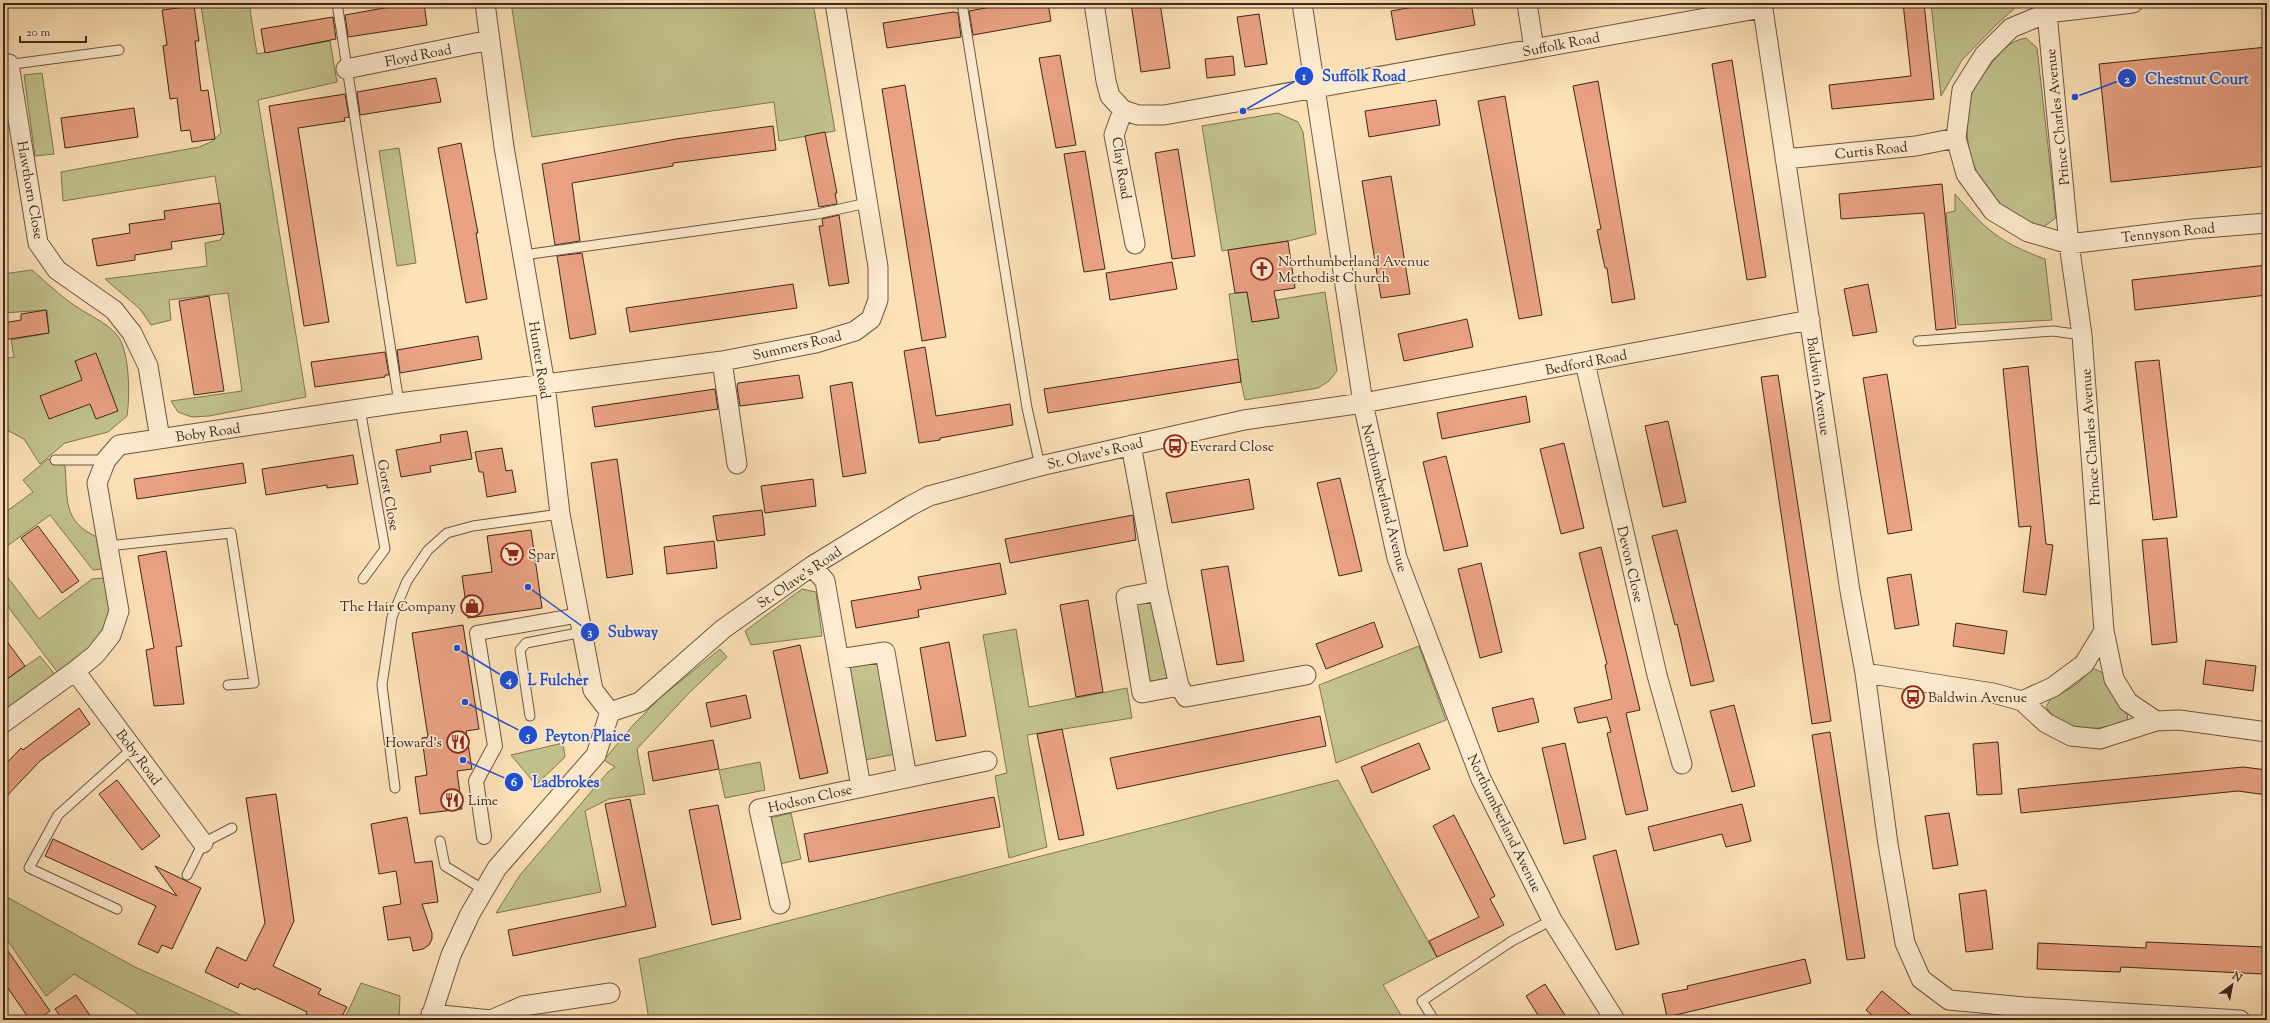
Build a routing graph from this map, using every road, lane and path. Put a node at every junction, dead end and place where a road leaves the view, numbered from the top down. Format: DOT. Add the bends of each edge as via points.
graph roads {
  1 [pos="337,3"];
  2 [pos="485,3"];
  3 [pos="835,3"];
  4 [pos="962,3"];
  5 [pos="1094,3"];
  6 [pos="1302,3"];
  7 [pos="1527,3"];
  8 [pos="2133,3"];
  9 [pos="1762,5"];
  10 [pos="2047,8"];
  11 [pos="490,40"];
  12 [pos="1534,49"];
  13 [pos="119,50"];
  14 [pos="6,65"];
  15 [pos="346,69"];
  16 [pos="1315,87"];
  17 [pos="1123,110"];
  18 [pos="1956,138"];
  19 [pos="1785,159"];
  20 [pos="867,203"];
  21 [pos="2267,223"];
  22 [pos="1135,244"];
  23 [pos="2070,244"];
  24 [pos="524,255"];
  25 [pos="1810,320"];
  26 [pos="2082,335"];
  27 [pos="1918,341"];
  28 [pos="722,361"];
  29 [pos="1585,362"];
  30 [pos="545,384"];
  31 [pos="399,403"];
  32 [pos="1363,403"];
  33 [pos="360,409"];
  34 [pos="160,439"];
  35 [pos="1131,445"];
  36 [pos="55,460"];
  37 [pos="106,460"];
  38 [pos="737,464"];
  39 [pos="1040,466"];
  40 [pos="560,514"];
  41 [pos="107,546"];
  42 [pos="812,566"];
  43 [pos="363,579"];
  44 [pos="1158,591"];
  45 [pos="582,624"];
  46 [pos="2104,631"];
  47 [pos="839,659"];
  48 [pos="75,671"];
  49 [pos="1865,673"];
  50 [pos="1306,674"];
  51 [pos="228,685"];
  52 [pos="1179,686"];
  53 [pos="2022,701"];
  54 [pos="610,712"];
  55 [pos="530,716"];
  56 [pos="2156,721"];
  57 [pos="3,723"];
  58 [pos="2267,732"];
  59 [pos="133,748"];
  60 [pos="987,761"];
  61 [pos="1682,764"];
  62 [pos="907,778"];
  63 [pos="861,787"];
  64 [pos="395,788"];
  65 [pos="232,828"];
  66 [pos="484,837"];
  67 [pos="440,841"];
  68 [pos="203,843"];
  69 [pos="187,875"];
  70 [pos="484,890"];
  71 [pos="780,904"];
  72 [pos="117,909"];
  73 [pos="1552,920"];
  74 [pos="610,993"];
  75 [pos="430,1017"];
  76 [pos="492,1020"];
  77 [pos="1434,1020"];
  78 [pos="1615,1020"];
  79 [pos="2240,1020"];
  1 -- 15 [label="lane"];
  2 -- 11 [label="street, Hunter Road"];
  3 -- 20 [label="street, Summers Road"];
  4 -- 39 [label="lane" via="1027,408"];
  5 -- 17 [label="street" via="1110,96"];
  6 -- 16 [label="street, Northumberland Avenue"];
  7 -- 12 [label="street"];
  8 -- 10 [label="street"];
  9 -- 12 [label="street, Suffolk Road"];
  9 -- 19 [label="street, Baldwin Avenue"];
  10 -- 18 [label="street" via="2011,28 1984,55 1962,90"];
  10 -- 23 [label="street, Prince Charles Avenue"];
  11 -- 15 [label="street, Floyd Road"];
  11 -- 24 [label="street, Hunter Road" via="504,147"];
  12 -- 16 [label="street, Suffolk Road"];
  13 -- 14 [label="lane"];
  14 -- 34 [label="street, Hawthorn Close" via="38,243 57,270 114,310 132,333 148,366"];
  15 -- 31 [label="lane"];
  16 -- 17 [label="street, Suffolk Road" via="1164,116 1138,115"];
  16 -- 32 [label="street, Northumberland Avenue"];
  17 -- 22 [label="street, Clay Road" via="1114,135"];
  18 -- 19 [label="street, Curtis Road" via="1916,146"];
  18 -- 23 [label="street" via="1966,174 1993,211 2028,232"];
  19 -- 25 [label="street, Baldwin Avenue"];
  20 -- 24 [label="lane" via="809,215"];
  20 -- 28 [label="street, Summers Road" via="878,267 878,300 871,318 855,331 816,343"];
  21 -- 23 [label="street, Tennyson Road"];
  23 -- 26 [label="street, Prince Charles Avenue"];
  24 -- 30 [label="street, Hunter Road"];
  25 -- 29 [label="street, Bedford Road"];
  25 -- 49 [label="street, Baldwin Avenue" via="1850,592"];
  26 -- 27 [label="lane" via="2053,331"];
  26 -- 46 [label="street, Prince Charles Avenue"];
  28 -- 30 [label="street, Summers Road"];
  28 -- 38 [label="street"];
  29 -- 32 [label="street, Bedford Road"];
  29 -- 61 [label="street, Devon Close" via="1657,674"];
  30 -- 31 [label="street, Boby Road"];
  30 -- 40 [label="street, Hunter Road"];
  31 -- 33 [label="street, Boby Road"];
  32 -- 35 [label="street, St. Olave's Road" via="1244,420"];
  32 -- 73 [label="street, Northumberland Avenue" via="1397,558 1481,779"];
  33 -- 34 [label="street, Boby Road"];
  33 -- 43 [label="lane, Gorst Close" via="384,549"];
  34 -- 37 [label="street, Boby Road" via="119,445"];
  35 -- 39 [label="street, St. Olave's Road"];
  35 -- 44 [label="street"];
  36 -- 37 [label="lane"];
  37 -- 41 [label="street, Boby Road" via="97,483"];
  39 -- 42 [label="street, St. Olave's Road" via="929,496"];
  40 -- 45 [label="street, Hunter Road"];
  40 -- 64 [label="lane" via="473,526 446,533 428,550 408,581 392,617 382,685"];
  41 -- 48 [label="street, Boby Road" via="119,611 111,635 95,655"];
  41 -- 51 [label="lane" via="231,533 254,683"];
  42 -- 47 [label="street, Hodson Close" via="825,581"];
  42 -- 54 [label="street, St. Olave's Road" via="723,629 640,702"];
  44 -- 52 [label="street"];
  44 -- 52 [label="street" via="1126,597 1142,693"];
  45 -- 54 [label="street, Hunter Road" via="593,690"];
  45 -- 55 [label="lane" via="526,643 520,650"];
  45 -- 66 [label="street" via="477,633 495,746 476,781"];
  46 -- 53 [label="street" via="2084,664 2053,687"];
  46 -- 56 [label="street, Prince Charles Avenue" via="2114,679 2128,702"];
  47 -- 62 [label="street" via="885,652"];
  47 -- 63 [label="street, Hodson Close"];
  48 -- 57 [label="street, Boby Road"];
  48 -- 59 [label="street, Boby Road"];
  49 -- 53 [label="street" via="1993,693"];
  49 -- 79 [label="street, Baldwin Avenue" via="1904,943 1921,979 1949,1000"];
  50 -- 52 [label="street" via="1186,697"];
  53 -- 56 [label="street" via="2046,723 2071,736 2100,739"];
  54 -- 70 [label="street" via="596,755 497,868"];
  56 -- 58 [label="street" via="2178,720"];
  59 -- 68 [label="street, Boby Road"];
  59 -- 72 [label="lane" via="58,815 29,868"];
  60 -- 62 [label="street, Hodson Close"];
  62 -- 63 [label="street, Hodson Close"];
  63 -- 71 [label="street, Hodson Close" via="759,809"];
  65 -- 68 [label="lane"];
  67 -- 70 [label="lane" via="445,866"];
  68 -- 69 [label="lane"];
  70 -- 75 [label="street" via="451,955"];
  73 -- 77 [label="lane" via="1512,941 1422,1001"];
  73 -- 78 [label="street, Northumberland Avenue"];
  74 -- 76 [label="street" via="523,1006"];
  75 -- 76 [label="street"];
}
